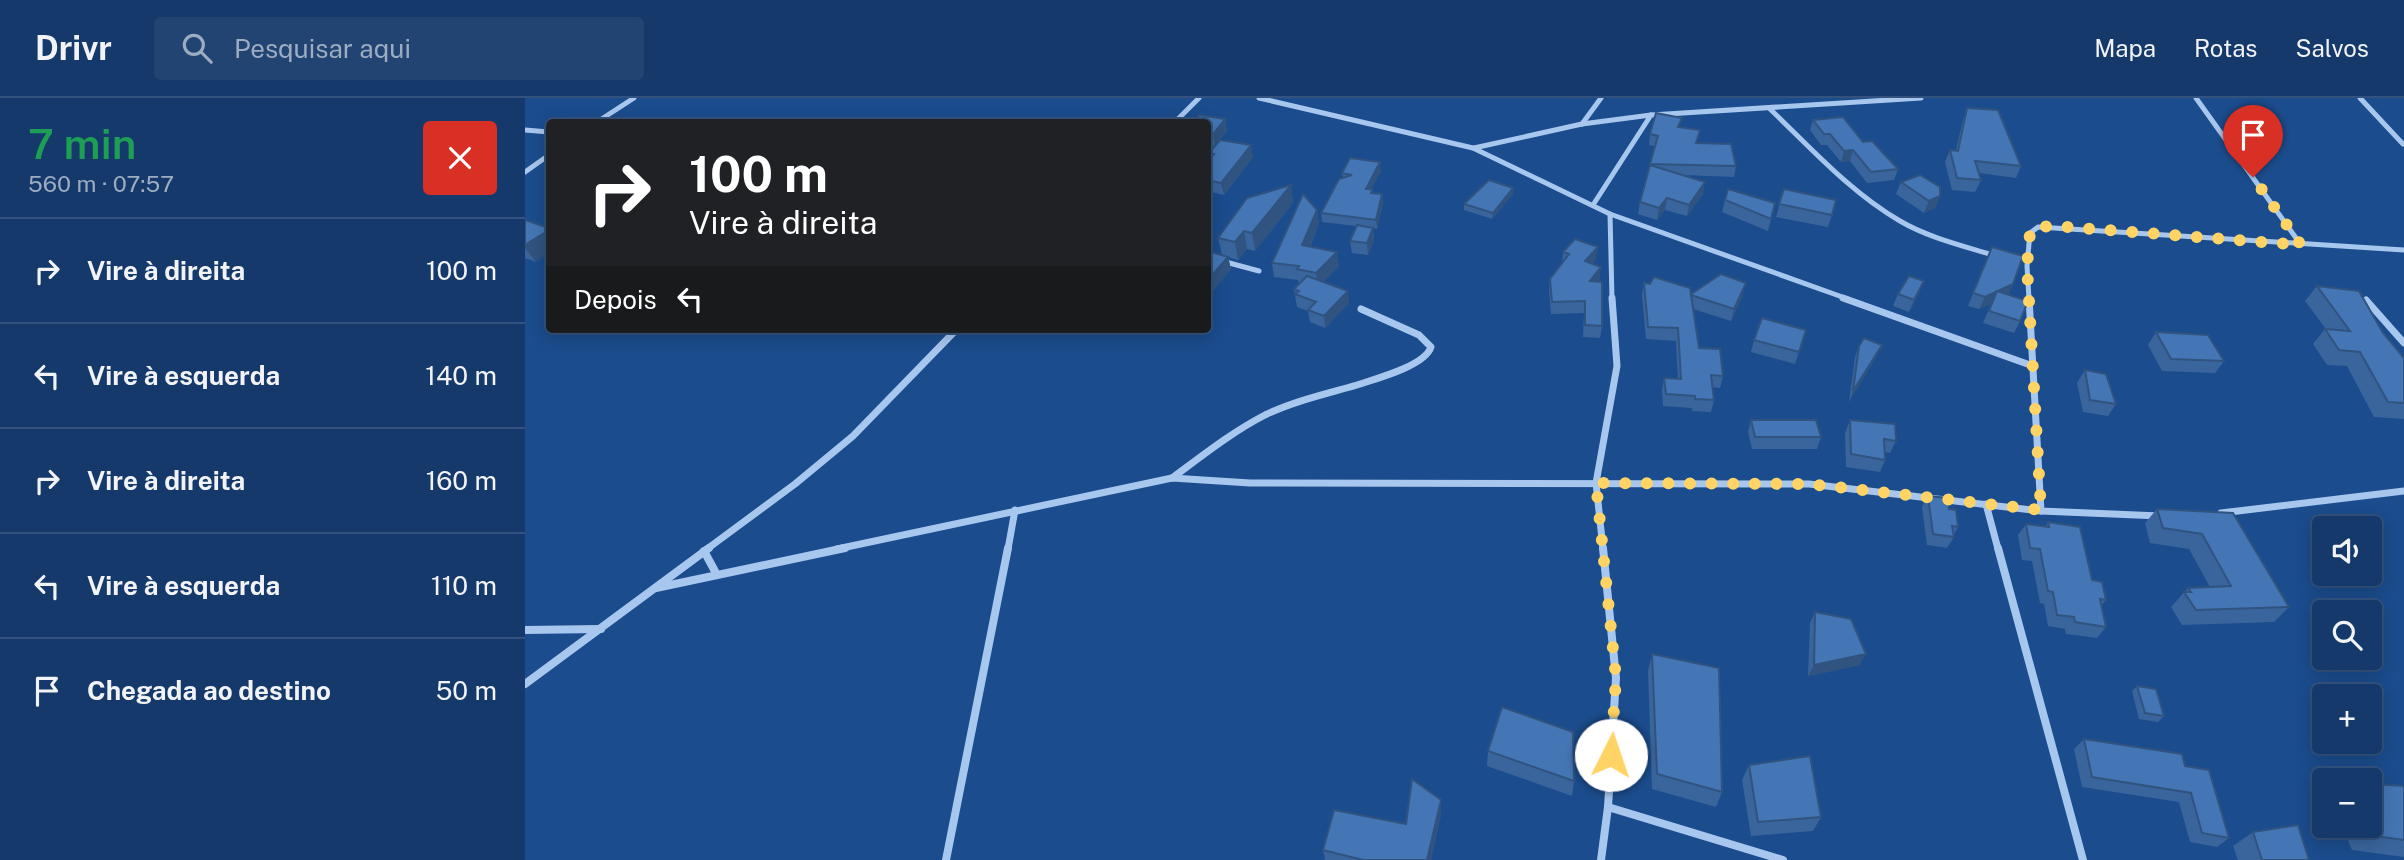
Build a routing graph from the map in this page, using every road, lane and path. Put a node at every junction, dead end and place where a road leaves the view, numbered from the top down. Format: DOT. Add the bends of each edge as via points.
graph roads {
  1 [pos="634,98"];
  2 [pos="1199,98"];
  3 [pos="1259,98"];
  4 [pos="1601,98"];
  5 [pos="1921,98"];
  6 [pos="2196,98"];
  7 [pos="2360,98"];
  8 [pos="1769,108"];
  9 [pos="1651,115"];
  10 [pos="602,119"];
  11 [pos="1178,119"];
  12 [pos="1582,124"];
  13 [pos="525,130"];
  14 [pos="546,132"];
  15 [pos="2403,144"];
  16 [pos="1473,148"];
  17 [pos="546,157"];
  18 [pos="525,172"];
  19 [pos="1593,205"];
  20 [pos="1610,214"];
  21 [pos="2301,245"];
  22 [pos="2404,250"];
  23 [pos="1211,258"];
  24 [pos="2003,259"];
  25 [pos="2015,262"];
  26 [pos="2027,266"];
  27 [pos="1259,271"];
  28 [pos="2366,300"];
  29 [pos="1361,309"];
  30 [pos="953,333"];
  31 [pos="2404,343"];
  32 [pos="2033,366"];
  33 [pos="1172,478"];
  34 [pos="1596,483"];
  35 [pos="2404,491"];
  36 [pos="1986,504"];
  37 [pos="1015,510"];
  38 [pos="2041,510"];
  39 [pos="2217,514"];
  40 [pos="2167,516"];
  41 [pos="704,551"];
  42 [pos="717,575"];
  43 [pos="656,588"];
  44 [pos="601,629"];
  45 [pos="525,630"];
  46 [pos="525,684"];
  47 [pos="1608,807"];
  48 [pos="946,860"];
  49 [pos="1601,860"];
  50 [pos="1783,860"];
  51 [pos="2083,860"];
  1 -- 10 [label="street"];
  2 -- 11 [label="street"];
  3 -- 16 [label="street"];
  4 -- 12 [label="street"];
  5 -- 8 [label="street"];
  6 -- 21 [label="street"];
  7 -- 15 [label="street"];
  8 -- 9 [label="street"];
  8 -- 24 [label="street" via="1882,210 1933,236"];
  9 -- 12 [label="street"];
  9 -- 19 [label="street"];
  12 -- 16 [label="street"];
  13 -- 14 [label="street"];
  16 -- 19 [label="street"];
  17 -- 18 [label="street"];
  19 -- 20 [label="street"];
  20 -- 32 [label="street"];
  20 -- 34 [label="street" via="1617,366"];
  21 -- 22 [label="street"];
  21 -- 26 [label="street" via="2038,227 2030,233"];
  23 -- 27 [label="street"];
  25 -- 26 [label="street"];
  26 -- 32 [label="street"];
  28 -- 31 [label="street"];
  29 -- 33 [label="street" via="1419,335 1431,348 1429,353 1406,367 1280,408"];
  30 -- 41 [label="street" via="853,436"];
  32 -- 38 [label="street"];
  33 -- 34 [label="street" via="1250,484"];
  33 -- 37 [label="street"];
  34 -- 36 [label="street" via="1809,484"];
  34 -- 47 [label="street" via="1616,678"];
  35 -- 39 [label="street"];
  36 -- 38 [label="street"];
  36 -- 51 [label="street"];
  37 -- 42 [label="street"];
  37 -- 48 [label="street"];
  38 -- 40 [label="street"];
  41 -- 42 [label="street"];
  41 -- 43 [label="street"];
  42 -- 43 [label="street"];
  43 -- 44 [label="street"];
  44 -- 45 [label="street"];
  44 -- 46 [label="street"];
  47 -- 49 [label="street"];
  47 -- 50 [label="street"];
}
